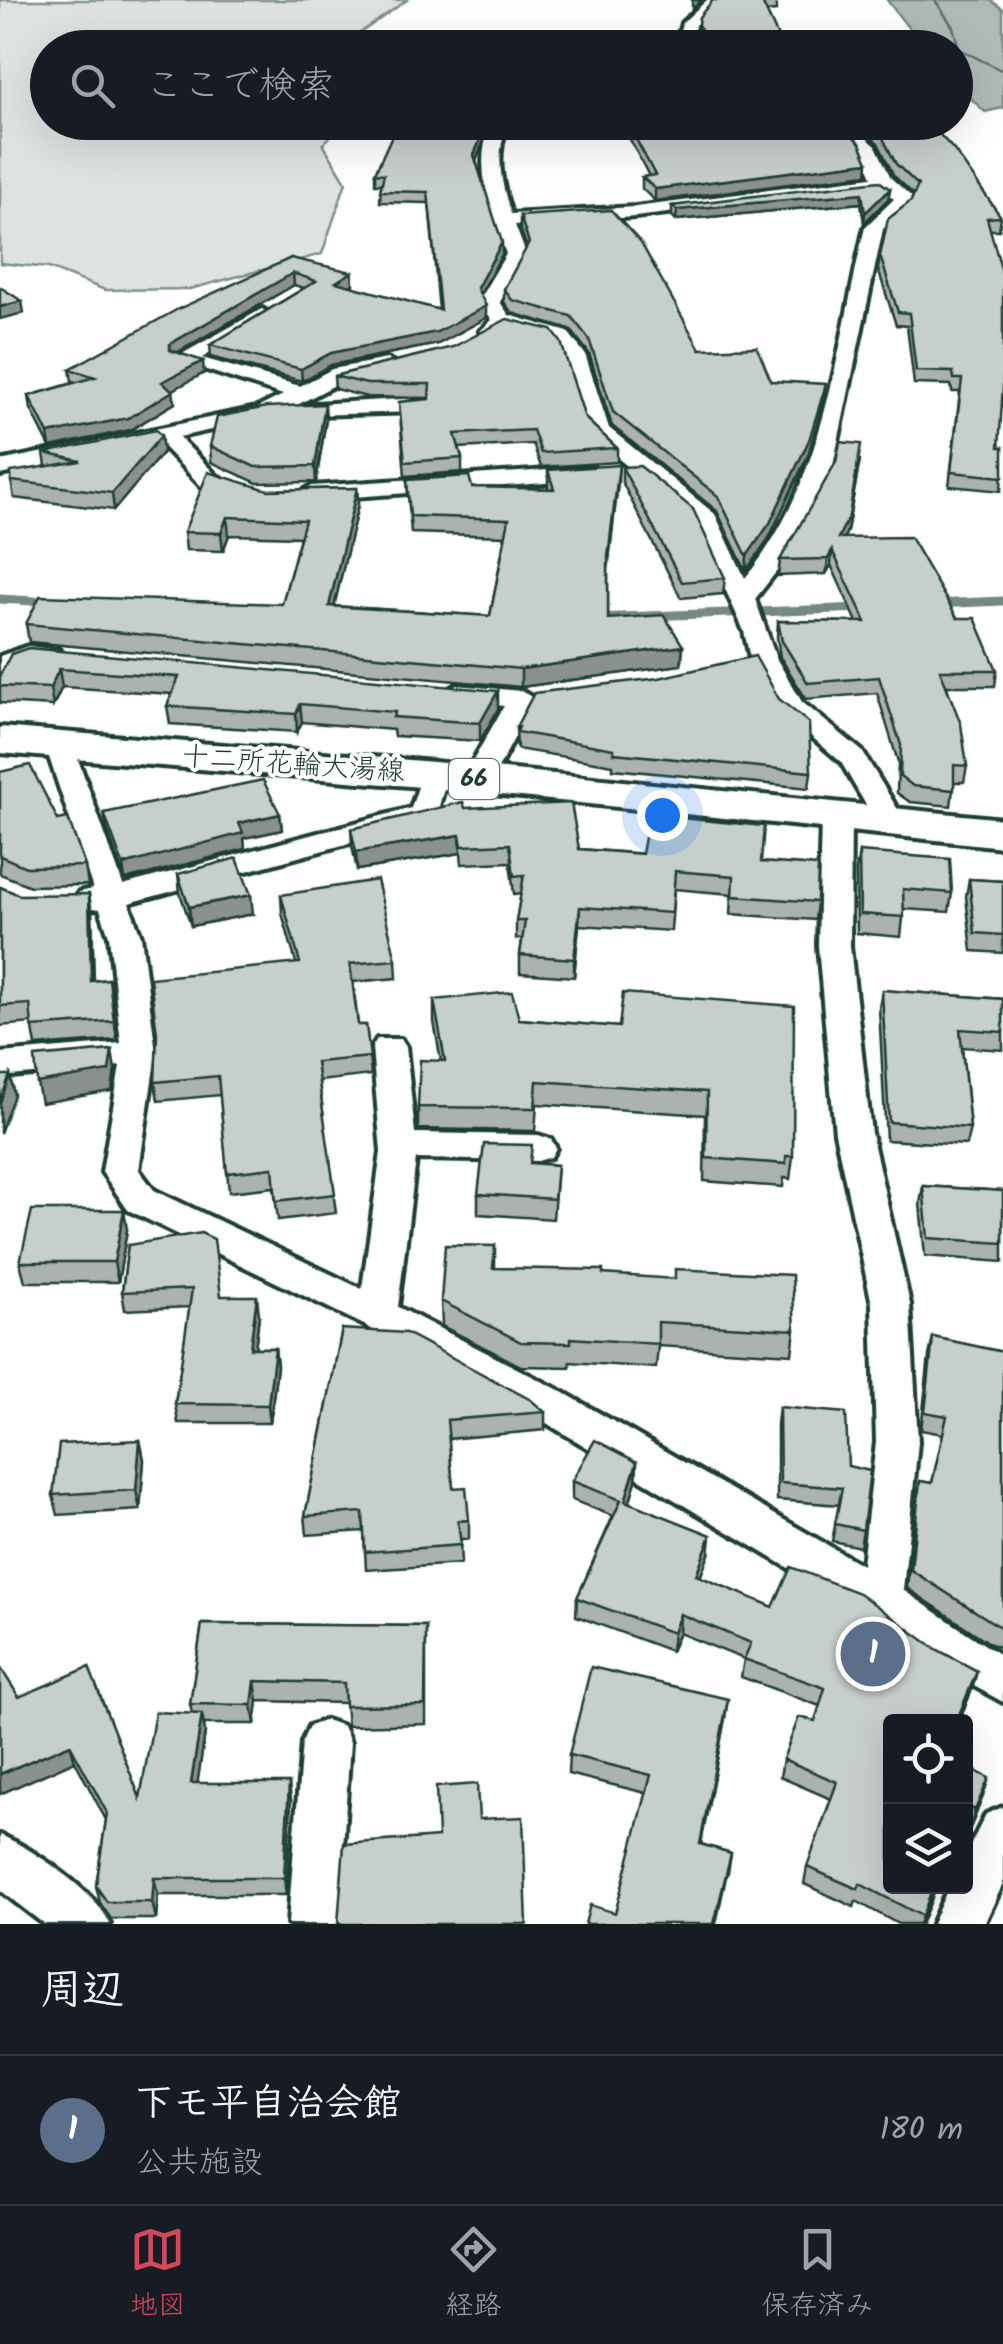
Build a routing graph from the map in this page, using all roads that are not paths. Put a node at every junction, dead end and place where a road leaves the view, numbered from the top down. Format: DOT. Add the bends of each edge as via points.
graph roads {
  1 [pos="714,0"];
  2 [pos="683,30"];
  3 [pos="494,140"];
  4 [pos="858,140"];
  5 [pos="883,181"];
  6 [pos="505,220"];
  7 [pos="286,302"];
  8 [pos="504,322"];
  9 [pos="472,340"];
  10 [pos="410,360"];
  11 [pos="301,393"];
  12 [pos="419,405"];
  13 [pos="264,413"];
  14 [pos="165,436"];
  15 [pos="0,468"];
  16 [pos="649,470"];
  17 [pos="742,598"];
  18 [pos="760,644"];
  19 [pos="87,659"];
  20 [pos="0,666"];
  21 [pos="728,666"];
  22 [pos="422,690"];
  23 [pos="551,698"];
  24 [pos="521,699"];
  25 [pos="0,740"];
  26 [pos="60,748"];
  27 [pos="456,777"];
  28 [pos="836,816"];
  29 [pos="888,818"];
  30 [pos="1003,833"];
  31 [pos="108,898"];
  32 [pos="58,900"];
  33 [pos="389,1047"];
  34 [pos="139,1053"];
  35 [pos="0,1065"];
  36 [pos="399,1146"];
  37 [pos="538,1148"];
  38 [pos="378,1314"];
  39 [pos="880,1599"];
  40 [pos="1003,1681"];
  41 [pos="326,1742"];
  42 [pos="1003,1832"];
  43 [pos="0,1859"];
  44 [pos="85,1924"];
  45 [pos="313,1924"];
  46 [pos="956,1924"];
  1 -- 2 [label="street"];
  3 -- 6 [label="street" via="491,174"];
  4 -- 5 [label="street"];
  5 -- 6 [label="street" via="634,212"];
  5 -- 17 [label="street" via="904,198 874,227 819,475 772,562"];
  6 -- 8 [label="street" via="516,254 490,302"];
  7 -- 11 [label="street" via="184,358"];
  8 -- 9 [label="street"];
  8 -- 16 [label="street" via="561,336 574,354 599,431"];
  10 -- 11 [label="street" via="340,374"];
  11 -- 13 [label="street"];
  12 -- 13 [label="street"];
  13 -- 14 [label="street"];
  14 -- 15 [label="street"];
  14 -- 16 [label="street" via="196,471 233,493"];
  16 -- 17 [label="street" via="706,519"];
  17 -- 18 [label="street"];
  18 -- 21 [label="street"];
  18 -- 29 [label="street" via="791,707 852,757"];
  19 -- 20 [label="street" via="28,654"];
  22 -- 24 [label="street"];
  23 -- 24 [label="street"];
  24 -- 27 [label="street"];
  25 -- 26 [label="main road, 十二所花輪大湯線 / 66"];
  26 -- 27 [label="main road, 十二所花輪大湯線 / 66"];
  26 -- 31 [label="street"];
  27 -- 28 [label="main road, 十二所花輪大湯線 / 66"];
  27 -- 31 [label="street" via="424,814"];
  28 -- 29 [label="main road, 十二所花輪大湯線 / 66"];
  28 -- 39 [label="street" via="834,946 852,1133 890,1304 896,1442"];
  29 -- 30 [label="main road, 十二所花輪大湯線 / 66"];
  31 -- 32 [label="street"];
  31 -- 34 [label="street" via="125,936"];
  33 -- 36 [label="street"];
  34 -- 35 [label="street"];
  34 -- 38 [label="street" via="120,1172 141,1200"];
  36 -- 37 [label="street"];
  36 -- 38 [label="street"];
  38 -- 39 [label="street" via="548,1403"];
  39 -- 40 [label="street"];
  41 -- 45 [label="street"];
  42 -- 46 [label="street"];
  43 -- 44 [label="street"];
}
